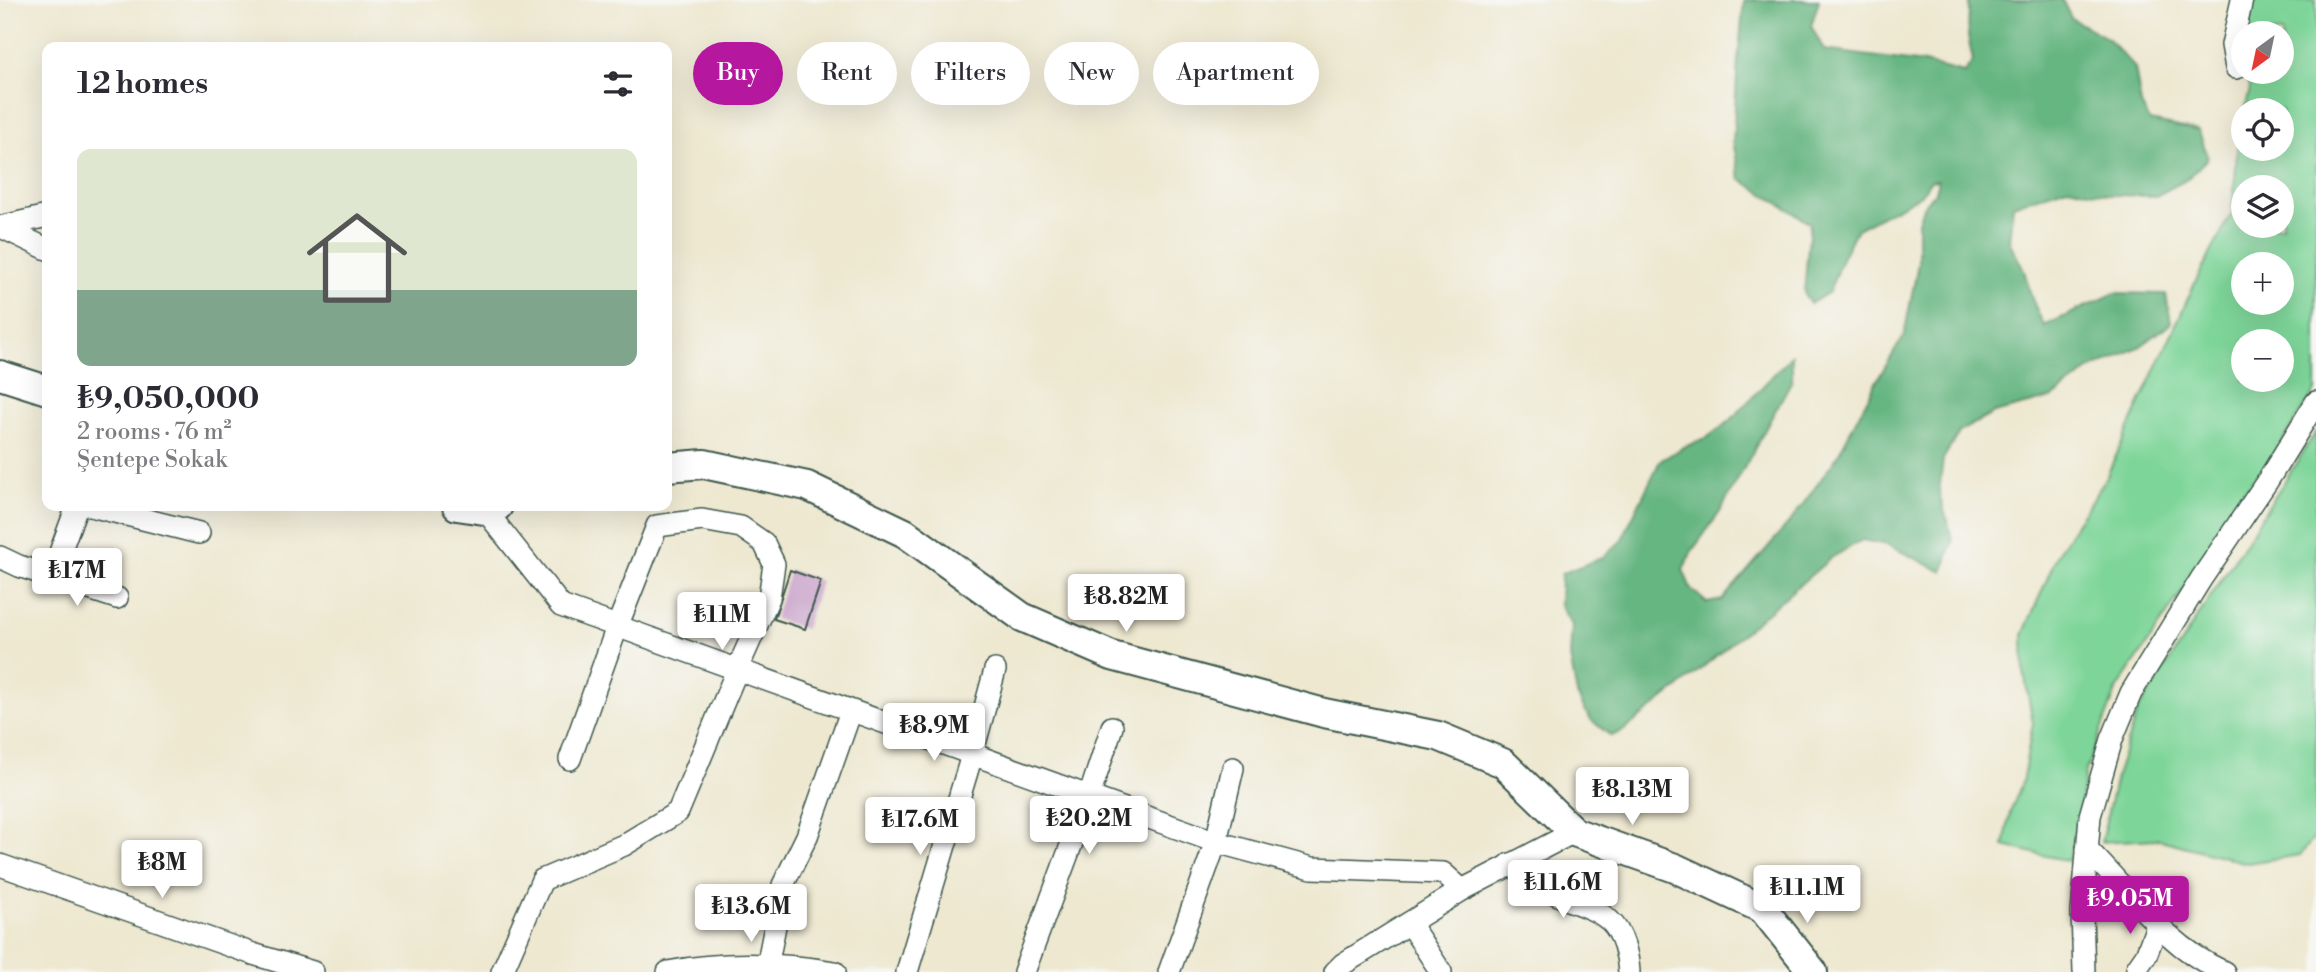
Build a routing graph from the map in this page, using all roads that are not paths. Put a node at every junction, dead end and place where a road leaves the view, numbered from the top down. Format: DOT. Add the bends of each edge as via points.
graph roads {
  1 [pos="2242,0"];
  2 [pos="2237,21"];
  3 [pos="42,217"];
  4 [pos="0,227"];
  5 [pos="42,247"];
  6 [pos="0,375"];
  7 [pos="42,388"];
  8 [pos="2316,402"];
  9 [pos="672,467"];
  10 [pos="75,511"];
  11 [pos="137,511"];
  12 [pos="483,511"];
  13 [pos="165,514"];
  14 [pos="199,533"];
  15 [pos="0,557"];
  16 [pos="51,577"];
  17 [pos="117,598"];
  18 [pos="617,627"];
  19 [pos="737,670"];
  20 [pos="995,670"];
  21 [pos="851,711"];
  22 [pos="1112,727"];
  23 [pos="972,755"];
  24 [pos="570,760"];
  25 [pos="1233,768"];
  26 [pos="1089,796"];
  27 [pos="1574,832"];
  28 [pos="1216,842"];
  29 [pos="2087,849"];
  30 [pos="0,864"];
  31 [pos="1510,864"];
  32 [pos="1462,890"];
  33 [pos="1409,923"];
  34 [pos="2157,926"];
  35 [pos="1339,968"];
  36 [pos="2137,968"];
  37 [pos="2202,968"];
  38 [pos="766,969"];
  39 [pos="313,972"];
  40 [pos="502,972"];
  41 [pos="668,972"];
  42 [pos="835,972"];
  43 [pos="907,972"];
  44 [pos="1024,972"];
  45 [pos="1169,972"];
  46 [pos="1321,972"];
  47 [pos="1441,972"];
  48 [pos="1629,972"];
  49 [pos="1813,972"];
  50 [pos="2084,972"];
  51 [pos="2224,972"];
  1 -- 2 [label="street"];
  3 -- 4 [label="street"];
  4 -- 5 [label="street"];
  6 -- 7 [label="main road"];
  8 -- 29 [label="street" via="2131,693 2097,786"];
  9 -- 27 [label="main road" via="704,464 807,486 905,533 1023,617 1111,656 1324,713 1438,736 1503,763"];
  10 -- 16 [label="street"];
  11 -- 13 [label="street"];
  12 -- 18 [label="street" via="561,607"];
  13 -- 14 [label="street"];
  15 -- 16 [label="street"];
  16 -- 17 [label="street"];
  18 -- 19 [label="street"];
  18 -- 19 [label="street" via="657,526 702,520 741,527 764,543 774,564 769,598"];
  18 -- 24 [label="street"];
  19 -- 21 [label="street"];
  19 -- 40 [label="street" via="678,812 624,845 542,880"];
  20 -- 23 [label="street"];
  21 -- 23 [label="street"];
  21 -- 38 [label="street" via="807,835 783,885"];
  22 -- 26 [label="street"];
  23 -- 26 [label="street"];
  23 -- 43 [label="street"];
  25 -- 28 [label="street"];
  26 -- 28 [label="street"];
  26 -- 44 [label="street"];
  27 -- 31 [label="street"];
  27 -- 49 [label="main road" via="1675,868 1763,909"];
  28 -- 32 [label="street" via="1312,868 1443,873"];
  28 -- 45 [label="street"];
  29 -- 34 [label="street"];
  29 -- 50 [label="street"];
  30 -- 39 [label="street"];
  31 -- 32 [label="street"];
  31 -- 48 [label="street" via="1532,881 1611,922 1620,936"];
  32 -- 33 [label="street"];
  33 -- 35 [label="street"];
  33 -- 47 [label="street"];
  34 -- 36 [label="street"];
  34 -- 37 [label="street"];
  35 -- 46 [label="street"];
  37 -- 51 [label="street"];
  38 -- 41 [label="street" via="697,966"];
  38 -- 42 [label="street" via="792,965"];
}
